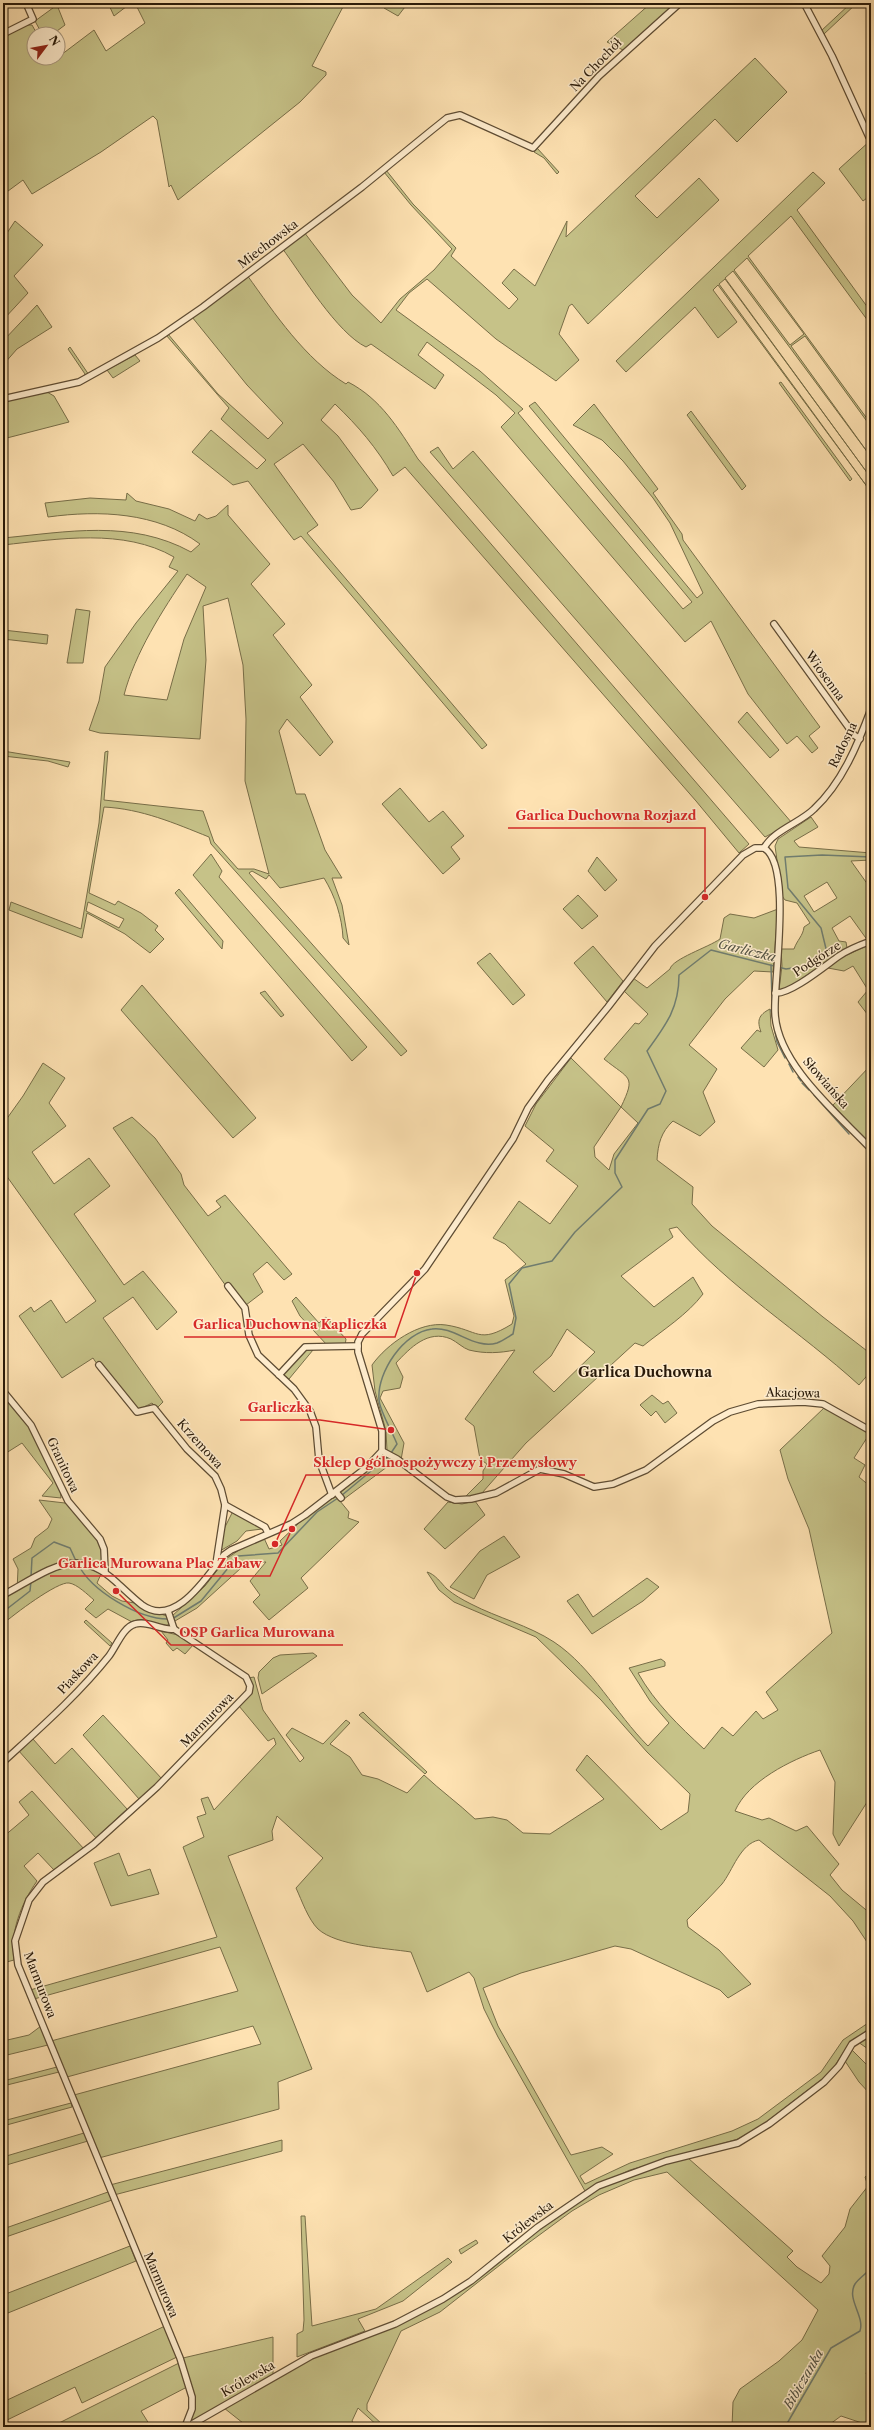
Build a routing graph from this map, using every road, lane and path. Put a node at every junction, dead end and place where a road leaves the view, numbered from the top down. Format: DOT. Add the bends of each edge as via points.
graph roads {
  1 [pos="26,3"];
  2 [pos="680,3"];
  3 [pos="804,3"];
  4 [pos="3,34"];
  5 [pos="869,137"];
  6 [pos="533,148"];
  7 [pos="3,399"];
  8 [pos="774,624"];
  9 [pos="871,709"];
  10 [pos="860,739"];
  11 [pos="764,848"];
  12 [pos="871,941"];
  13 [pos="775,992"];
  14 [pos="871,1149"];
  15 [pos="228,1286"];
  16 [pos="358,1346"];
  17 [pos="99,1365"];
  18 [pos="279,1375"];
  19 [pos="3,1391"];
  20 [pos="871,1431"];
  21 [pos="382,1452"];
  22 [pos="336,1495"];
  23 [pos="225,1505"];
  24 [pos="268,1533"];
  25 [pos="215,1566"];
  26 [pos="105,1571"];
  27 [pos="3,1595"];
  28 [pos="169,1613"];
  29 [pos="173,1627"];
  30 [pos="3,1762"];
  31 [pos="871,2032"];
  32 [pos="186,2427"];
  1 -- 4 [label="street" via="33,19"];
  2 -- 6 [label="street, Na Chochół" via="609,66"];
  3 -- 5 [label="street"];
  6 -- 7 [label="street, Miechowska" via="460,115 452,116 362,187 158,338 79,382"];
  8 -- 10 [label="street, Wiosenna" via="854,735"];
  9 -- 10 [label="street, Radosna"];
  10 -- 11 [label="street, Radosna" via="832,790 814,810 772,839"];
  11 -- 13 [label="street, Słowiańska" via="772,857 782,912"];
  11 -- 16 [label="street" via="752,849 738,859 654,946 540,1091 528,1108 513,1140 425,1269 362,1334"];
  12 -- 13 [label="street, Podgórze" via="838,956 828,966 785,993"];
  13 -- 14 [label="street, Słowiańska" via="778,1029 783,1044 799,1072"];
  15 -- 18 [label="street" via="245,1308 249,1335 256,1351"];
  16 -- 18 [label="street" via="305,1347"];
  16 -- 21 [label="street" via="382,1431"];
  17 -- 23 [label="street, Krzemowa" via="136,1412 141,1413 150,1408 158,1412 187,1449 215,1476"];
  18 -- 22 [label="street" via="294,1389 310,1411 316,1427 319,1460"];
  19 -- 26 [label="street, Granitowa" via="31,1425 68,1501 100,1539 104,1549"];
  20 -- 21 [label="street, Akacjowa" via="823,1404 756,1404 730,1412 713,1421 640,1474 604,1487 591,1486 564,1474 540,1469 496,1493 455,1500"];
  21 -- 22 [label="street"];
  22 -- 24 [label="street" via="296,1521"];
  23 -- 24 [label="street" via="265,1527"];
  23 -- 25 [label="street, Krzemowa"];
  24 -- 25 [label="street" via="231,1550"];
  25 -- 28 [label="street" via="188,1599"];
  26 -- 27 [label="street" via="81,1563 56,1567"];
  26 -- 28 [label="street" via="143,1606"];
  28 -- 29 [label="street"];
  29 -- 30 [label="street, Piaskowa" via="165,1630 142,1624 131,1626 93,1674"];
  29 -- 32 [label="street, Marmurowa" via="246,1677 250,1686 249,1692 158,1787 94,1844 44,1882 29,1900 15,1941 15,1952 97,2160 180,2358 192,2397 192,2410"];
  31 -- 32 [label="street, Królewska" via="852,2044 839,2066 824,2082 769,2124 738,2143 666,2161 598,2186 538,2227 471,2281 443,2299 395,2324 311,2356"];
}
